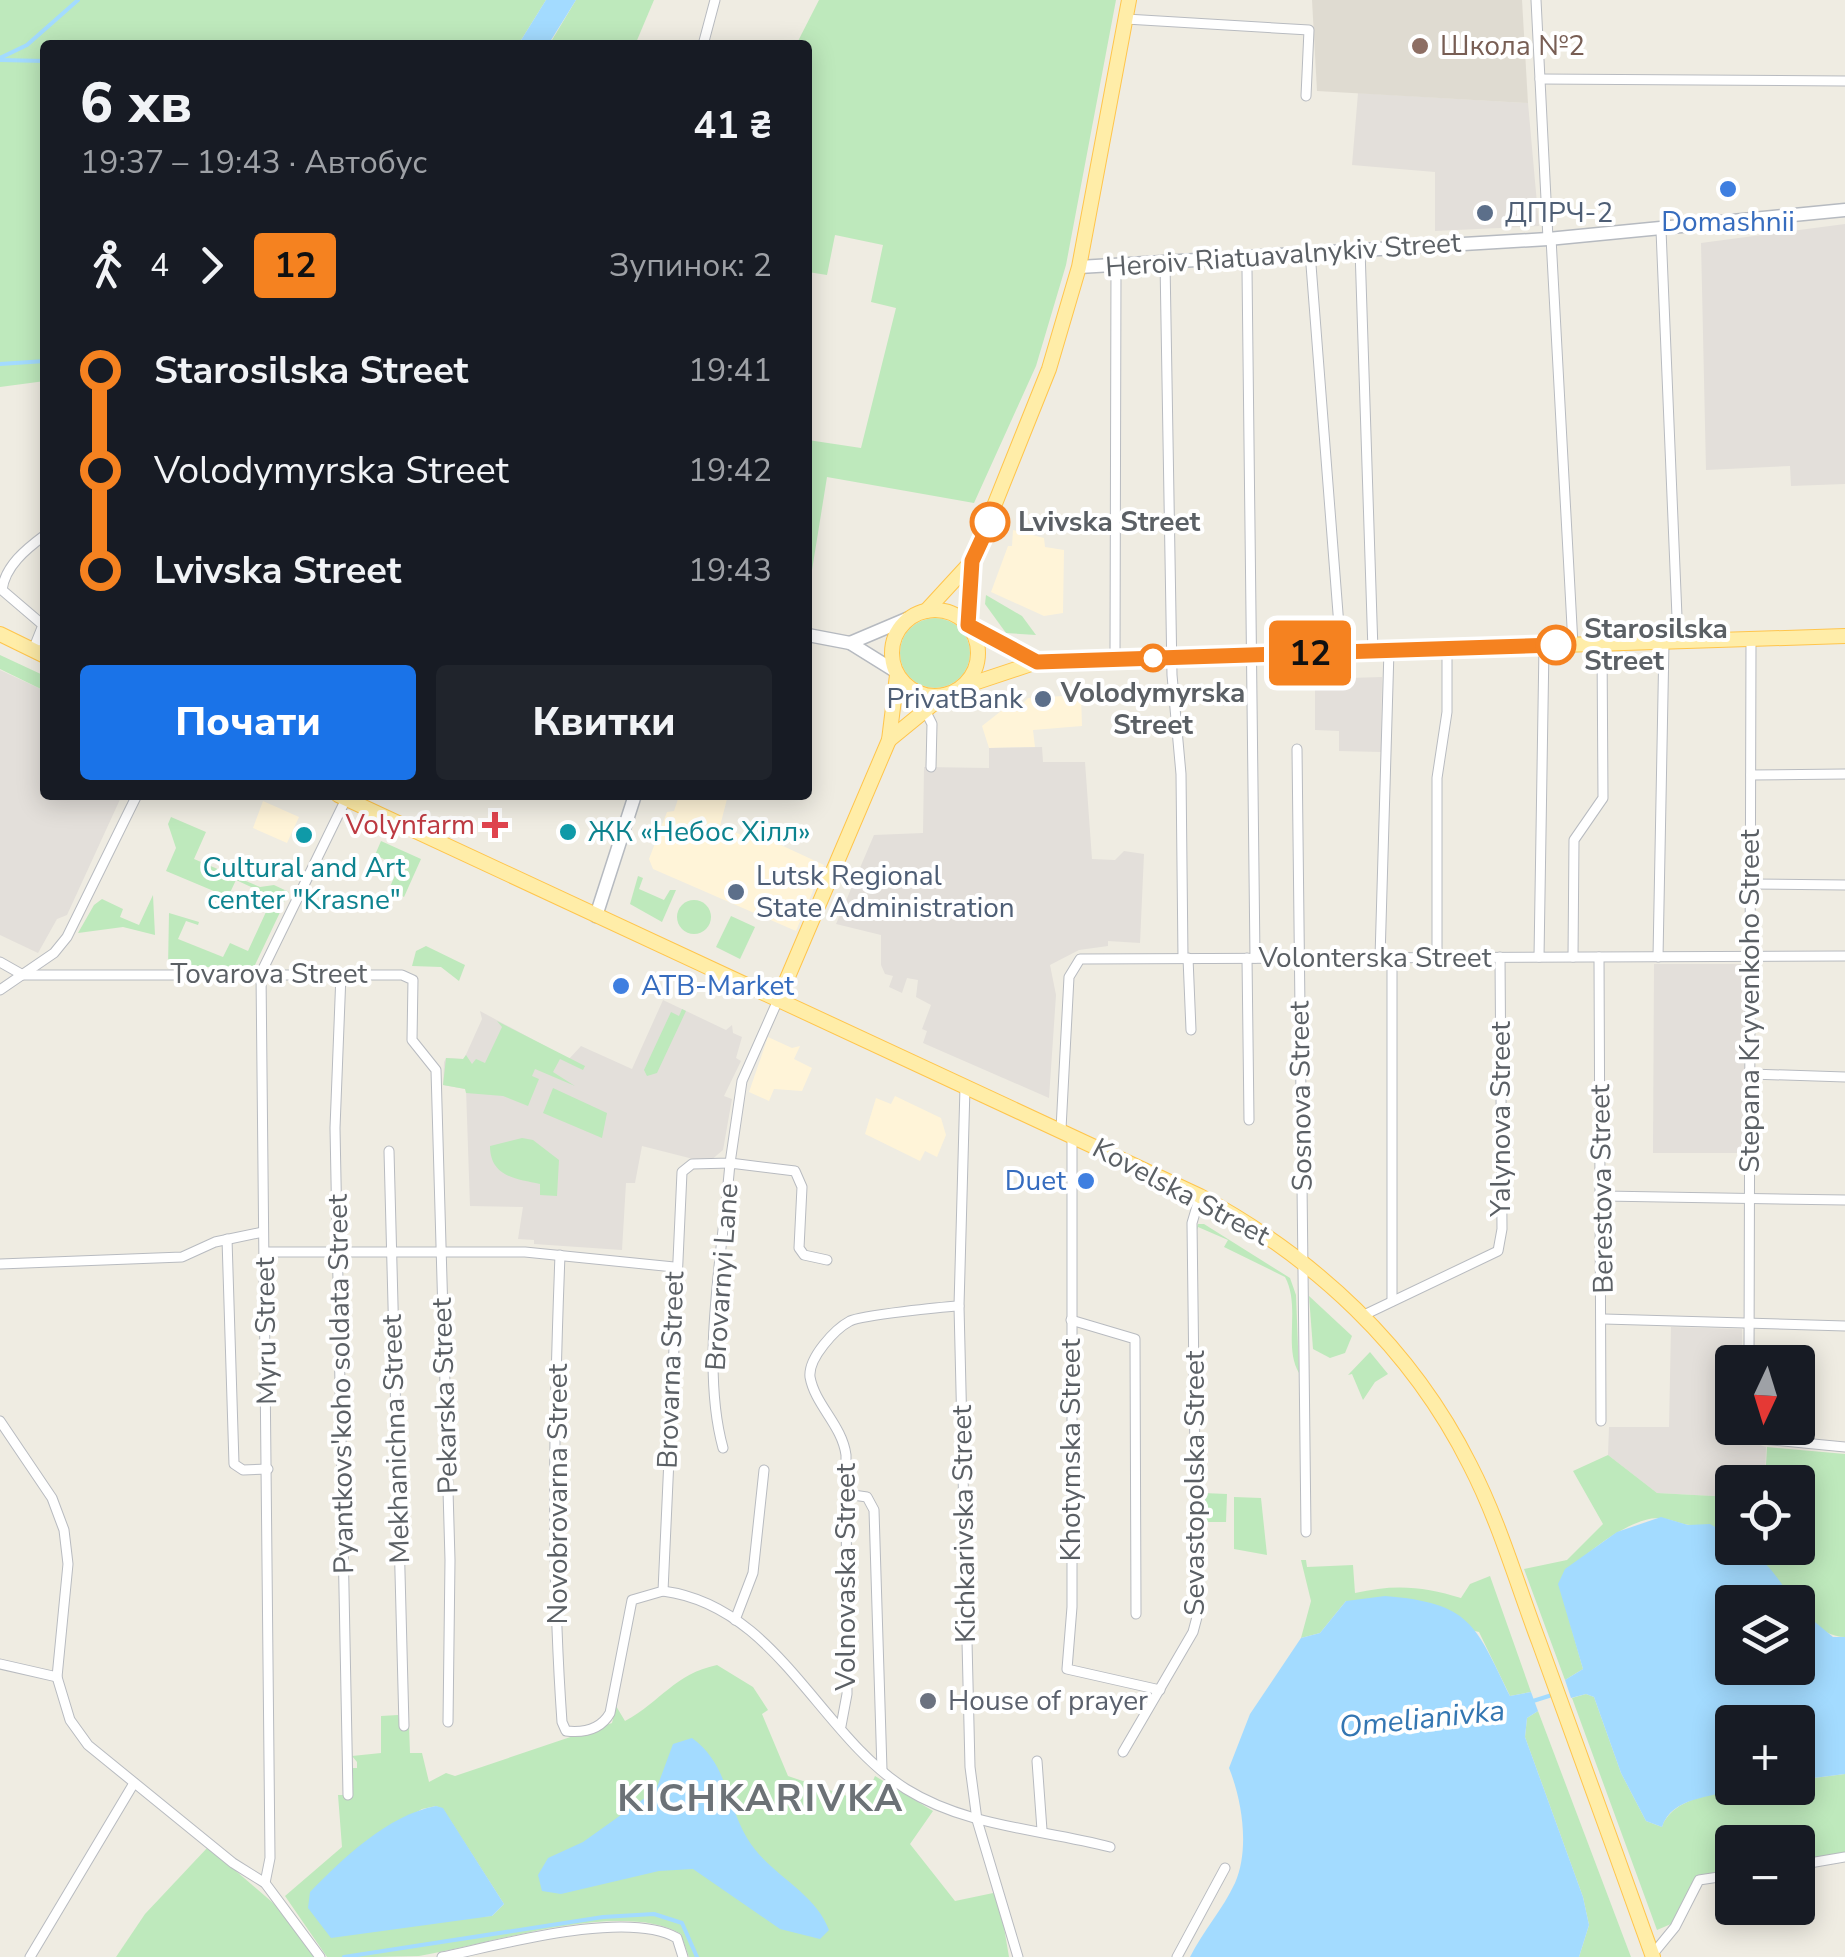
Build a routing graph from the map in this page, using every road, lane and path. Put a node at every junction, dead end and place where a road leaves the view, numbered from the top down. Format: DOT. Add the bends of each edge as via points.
graph roads {
  1 [pos="716,0"];
  2 [pos="1130,0"];
  3 [pos="1536,0"];
  4 [pos="1126,19"];
  5 [pos="704,40"];
  6 [pos="1540,80"];
  7 [pos="1845,81"];
  8 [pos="1306,96"];
  9 [pos="1845,210"];
  10 [pos="1661,230"];
  11 [pos="1550,238"];
  12 [pos="1360,249"];
  13 [pos="1310,252"];
  14 [pos="1243,257"];
  15 [pos="1165,262"];
  16 [pos="1116,265"];
  17 [pos="1079,267"];
  18 [pos="40,539"];
  19 [pos="972,561"];
  20 [pos="926,611"];
  21 [pos="908,618"];
  22 [pos="40,622"];
  23 [pos="970,628"];
  24 [pos="0,634"];
  25 [pos="812,636"];
  26 [pos="1845,636"];
  27 [pos="1751,639"];
  28 [pos="1671,642"];
  29 [pos="850,643"];
  30 [pos="1602,644"];
  31 [pos="1573,645"];
  32 [pos="1544,646"];
  33 [pos="1447,648"];
  34 [pos="1381,651"];
  35 [pos="1342,652"];
  36 [pos="39,653"];
  37 [pos="1250,655"];
  38 [pos="1172,657"];
  39 [pos="1115,659"];
  40 [pos="1037,662"];
  41 [pos="896,673"];
  42 [pos="962,687"];
  43 [pos="944,696"];
  44 [pos="926,712"];
  45 [pos="889,740"];
  46 [pos="1296,749"];
  47 [pos="931,767"];
  48 [pos="1845,774"];
  49 [pos="1751,775"];
  50 [pos="135,800"];
  51 [pos="341,800"];
  52 [pos="348,800"];
  53 [pos="633,800"];
  54 [pos="1751,884"];
  55 [pos="1845,885"];
  56 [pos="596,916"];
  57 [pos="1845,956"];
  58 [pos="1500,957"];
  59 [pos="1539,957"];
  60 [pos="1573,957"];
  61 [pos="1599,957"];
  62 [pos="1658,957"];
  63 [pos="1185,958"];
  64 [pos="1251,958"];
  65 [pos="1299,958"];
  66 [pos="1386,958"];
  67 [pos="1437,958"];
  68 [pos="1752,958"];
  69 [pos="0,962"];
  70 [pos="261,974"];
  71 [pos="341,974"];
  72 [pos="23,975"];
  73 [pos="0,990"];
  74 [pos="778,1000"];
  75 [pos="1191,1030"];
  76 [pos="436,1070"];
  77 [pos="1751,1074"];
  78 [pos="1845,1076"];
  79 [pos="965,1084"];
  80 [pos="1248,1120"];
  81 [pos="1067,1132"];
  82 [pos="390,1151"];
  83 [pos="730,1162"];
  84 [pos="1200,1196"];
  85 [pos="1603,1196"];
  86 [pos="1750,1198"];
  87 [pos="1845,1200"];
  88 [pos="263,1232"];
  89 [pos="226,1240"];
  90 [pos="266,1252"];
  91 [pos="391,1252"];
  92 [pos="442,1252"];
  93 [pos="338,1253"];
  94 [pos="560,1255"];
  95 [pos="827,1260"];
  96 [pos="1304,1262"];
  97 [pos="0,1264"];
  98 [pos="674,1267"];
  99 [pos="1392,1301"];
  100 [pos="960,1306"];
  101 [pos="1364,1316"];
  102 [pos="1604,1319"];
  103 [pos="1071,1320"];
  104 [pos="1750,1322"];
  105 [pos="1845,1326"];
  106 [pos="1749,1345"];
  107 [pos="1601,1420"];
  108 [pos="0,1421"];
  109 [pos="1815,1444"];
  110 [pos="1845,1447"];
  111 [pos="723,1448"];
  112 [pos="268,1469"];
  113 [pos="764,1470"];
  114 [pos="846,1494"];
  115 [pos="1306,1532"];
  116 [pos="662,1590"];
  117 [pos="1136,1614"];
  118 [pos="735,1620"];
  119 [pos="0,1664"];
  120 [pos="57,1677"];
  121 [pos="1160,1690"];
  122 [pos="448,1722"];
  123 [pos="404,1726"];
  124 [pos="841,1726"];
  125 [pos="1122,1752"];
  126 [pos="1037,1761"];
  127 [pos="882,1770"];
  128 [pos="134,1783"];
  129 [pos="348,1795"];
  130 [pos="977,1820"];
  131 [pos="1042,1830"];
  132 [pos="1110,1847"];
  133 [pos="1844,1860"];
  134 [pos="1815,1863"];
  135 [pos="1226,1868"];
  136 [pos="1715,1878"];
  137 [pos="265,1883"];
  138 [pos="1653,1956"];
  139 [pos="30,1957"];
  140 [pos="320,1957"];
  141 [pos="442,1957"];
  142 [pos="683,1957"];
  143 [pos="1018,1957"];
  144 [pos="1177,1957"];
  1 -- 5 [label="street"];
  2 -- 4 [label="main road"];
  3 -- 6 [label="street"];
  4 -- 8 [label="street" via="1310,30"];
  4 -- 17 [label="main road"];
  6 -- 7 [label="street"];
  6 -- 11 [label="street"];
  9 -- 10 [label="street, Heroiv Riatuavalnykiv Street"];
  10 -- 11 [label="street, Heroiv Riatuavalnykiv Street"];
  10 -- 28 [label="street"];
  11 -- 12 [label="street, Heroiv Riatuavalnykiv Street"];
  11 -- 31 [label="street"];
  12 -- 13 [label="street, Heroiv Riatuavalnykiv Street"];
  12 -- 34 [label="street"];
  13 -- 14 [label="street, Heroiv Riatuavalnykiv Street"];
  13 -- 35 [label="street"];
  14 -- 15 [label="street, Heroiv Riatuavalnykiv Street"];
  14 -- 37 [label="street"];
  15 -- 16 [label="street, Heroiv Riatuavalnykiv Street"];
  15 -- 38 [label="street"];
  16 -- 17 [label="street, Heroiv Riatuavalnykiv Street"];
  16 -- 39 [label="street"];
  17 -- 19 [label="main road" via="1049,369"];
  18 -- 22 [label="street" via="4,578 2,590"];
  19 -- 20 [label="main road"];
  19 -- 23 [label="main road"];
  20 -- 21 [label="main road"];
  20 -- 23 [label="main road" via="956,615"];
  21 -- 29 [label="street"];
  21 -- 41 [label="main road" via="893,642"];
  23 -- 40 [label="main road"];
  23 -- 42 [label="main road" via="978,660"];
  24 -- 36 [label="main road"];
  25 -- 29 [label="street"];
  26 -- 27 [label="main road"];
  27 -- 28 [label="main road"];
  27 -- 49 [label="street, Stepana Kryvenkoho Street"];
  28 -- 30 [label="main road"];
  28 -- 62 [label="street"];
  29 -- 41 [label="street"];
  30 -- 31 [label="main road"];
  30 -- 60 [label="street" via="1603,798 1574,840"];
  31 -- 32 [label="main road"];
  32 -- 33 [label="main road"];
  32 -- 59 [label="street"];
  33 -- 34 [label="main road"];
  33 -- 67 [label="street"];
  34 -- 35 [label="main road"];
  34 -- 66 [label="street"];
  35 -- 37 [label="main road"];
  37 -- 38 [label="main road"];
  37 -- 64 [label="street"];
  38 -- 39 [label="main road"];
  38 -- 63 [label="street"];
  39 -- 40 [label="main road"];
  40 -- 42 [label="main road"];
  41 -- 43 [label="main road" via="918,693"];
  41 -- 45 [label="main road"];
  42 -- 43 [label="main road"];
  43 -- 44 [label="main road"];
  44 -- 45 [label="main road"];
  44 -- 47 [label="street"];
  45 -- 74 [label="main road"];
  46 -- 65 [label="street, Sosnova Street"];
  48 -- 49 [label="street"];
  49 -- 54 [label="street, Stepana Kryvenkoho Street"];
  50 -- 72 [label="street" via="67,937"];
  51 -- 70 [label="street, Myru Street"];
  52 -- 56 [label="main road, Kovelska Street"];
  53 -- 56 [label="street"];
  54 -- 55 [label="street"];
  54 -- 68 [label="street, Stepana Kryvenkoho Street"];
  56 -- 74 [label="main road, Kovelska Street"];
  57 -- 68 [label="street, Volonterska Street"];
  58 -- 59 [label="street, Volonterska Street"];
  58 -- 67 [label="street, Volonterska Street"];
  58 -- 99 [label="street, Yalynova Street" via="1498,1252"];
  59 -- 60 [label="street, Volonterska Street"];
  60 -- 61 [label="street, Volonterska Street"];
  61 -- 62 [label="street, Volonterska Street"];
  61 -- 85 [label="street, Berestova Street"];
  62 -- 68 [label="street, Volonterska Street"];
  63 -- 64 [label="street, Volonterska Street"];
  63 -- 75 [label="street"];
  63 -- 81 [label="street, Volonterska Street" via="1073,963"];
  64 -- 65 [label="street, Volonterska Street"];
  64 -- 80 [label="street"];
  65 -- 66 [label="street, Volonterska Street"];
  65 -- 96 [label="street, Sosnova Street"];
  66 -- 67 [label="street, Volonterska Street"];
  66 -- 99 [label="street"];
  68 -- 77 [label="street, Stepana Kryvenkoho Street"];
  69 -- 72 [label="street"];
  70 -- 71 [label="street, Tovarova Street"];
  70 -- 72 [label="street, Tovarova Street"];
  70 -- 88 [label="street, Myru Street"];
  71 -- 76 [label="street, Tovarova Street" via="411,977 412,1040"];
  71 -- 93 [label="street, Pyantkovsʹkoho soldata Street"];
  72 -- 73 [label="street"];
  74 -- 79 [label="main road, Kovelska Street"];
  74 -- 83 [label="street" via="742,1081"];
  76 -- 92 [label="street, Pekarska Street"];
  77 -- 78 [label="street"];
  77 -- 86 [label="street, Stepana Kryvenkoho Street"];
  79 -- 81 [label="main road, Kovelska Street"];
  79 -- 100 [label="street, Kichkarivska Street"];
  81 -- 84 [label="main road, Kovelska Street"];
  81 -- 103 [label="street, Khotymska Street"];
  82 -- 91 [label="street, Mekhanichna Street"];
  83 -- 95 [label="street, Brovarnyi Lane" via="795,1171 802,1188 799,1248"];
  83 -- 98 [label="street, Brovarna Street" via="692,1164 682,1172"];
  83 -- 111 [label="street, Brovarnyi Lane" via="717,1326 715,1419"];
  84 -- 96 [label="main road, Kovelska Street"];
  84 -- 121 [label="street, Sevastopolska Street" via="1192,1222 1198,1606 1194,1632"];
  85 -- 86 [label="street"];
  85 -- 102 [label="street, Berestova Street"];
  86 -- 87 [label="street"];
  86 -- 104 [label="street, Stepana Kryvenkoho Street"];
  88 -- 89 [label="street"];
  88 -- 90 [label="street, Myru Street"];
  89 -- 97 [label="street" via="182,1257"];
  89 -- 112 [label="street" via="234,1464"];
  90 -- 93 [label="street"];
  90 -- 112 [label="street, Myru Street"];
  91 -- 92 [label="street"];
  91 -- 93 [label="street"];
  91 -- 123 [label="street, Mekhanichna Street"];
  92 -- 94 [label="street"];
  92 -- 122 [label="street, Pekarska Street"];
  93 -- 129 [label="street, Pyantkovsʹkoho soldata Street"];
  94 -- 98 [label="street"];
  94 -- 116 [label="street, Novobrovarna Street" via="553,1500 566,1731 594,1728 608,1718 631,1603"];
  96 -- 101 [label="main road, Kovelska Street"];
  96 -- 115 [label="street, Sosnova Street"];
  98 -- 116 [label="street, Brovarna Street"];
  99 -- 101 [label="street, Yalynova Street"];
  100 -- 114 [label="street, Volnovaska Street" via="852,1320 812,1364 812,1382 844,1439"];
  100 -- 130 [label="street, Kichkarivska Street" via="968,1734"];
  101 -- 138 [label="main road, Kovelska Street" via="1470,1463"];
  102 -- 104 [label="street"];
  102 -- 107 [label="street, Berestova Street"];
  103 -- 117 [label="street" via="1135,1339"];
  103 -- 121 [label="street, Khotymska Street" via="1068,1670"];
  104 -- 105 [label="street"];
  104 -- 106 [label="street, Stepana Kryvenkoho Street"];
  108 -- 120 [label="street" via="52,1498 64,1530 68,1564"];
  109 -- 110 [label="street"];
  112 -- 137 [label="street, Myru Street"];
  113 -- 118 [label="street" via="753,1573"];
  114 -- 124 [label="street, Volnovaska Street" via="847,1694"];
  114 -- 127 [label="street" via="867,1497 874,1510"];
  116 -- 118 [label="street"];
  118 -- 124 [label="street" via="782,1658"];
  119 -- 120 [label="street"];
  120 -- 128 [label="street" via="83,1739"];
  121 -- 125 [label="street, Sevastopolska Street"];
  124 -- 127 [label="street"];
  126 -- 131 [label="street"];
  127 -- 130 [label="street" via="935,1806"];
  128 -- 137 [label="street"];
  128 -- 139 [label="street"];
  130 -- 131 [label="street"];
  130 -- 143 [label="street, Kichkarivska Street"];
  131 -- 132 [label="street"];
  133 -- 134 [label="street"];
  135 -- 144 [label="street"];
  136 -- 138 [label="street" via="1700,1880"];
  137 -- 140 [label="street"];
  141 -- 142 [label="street" via="603,1928 661,1929 677,1938"];
}
